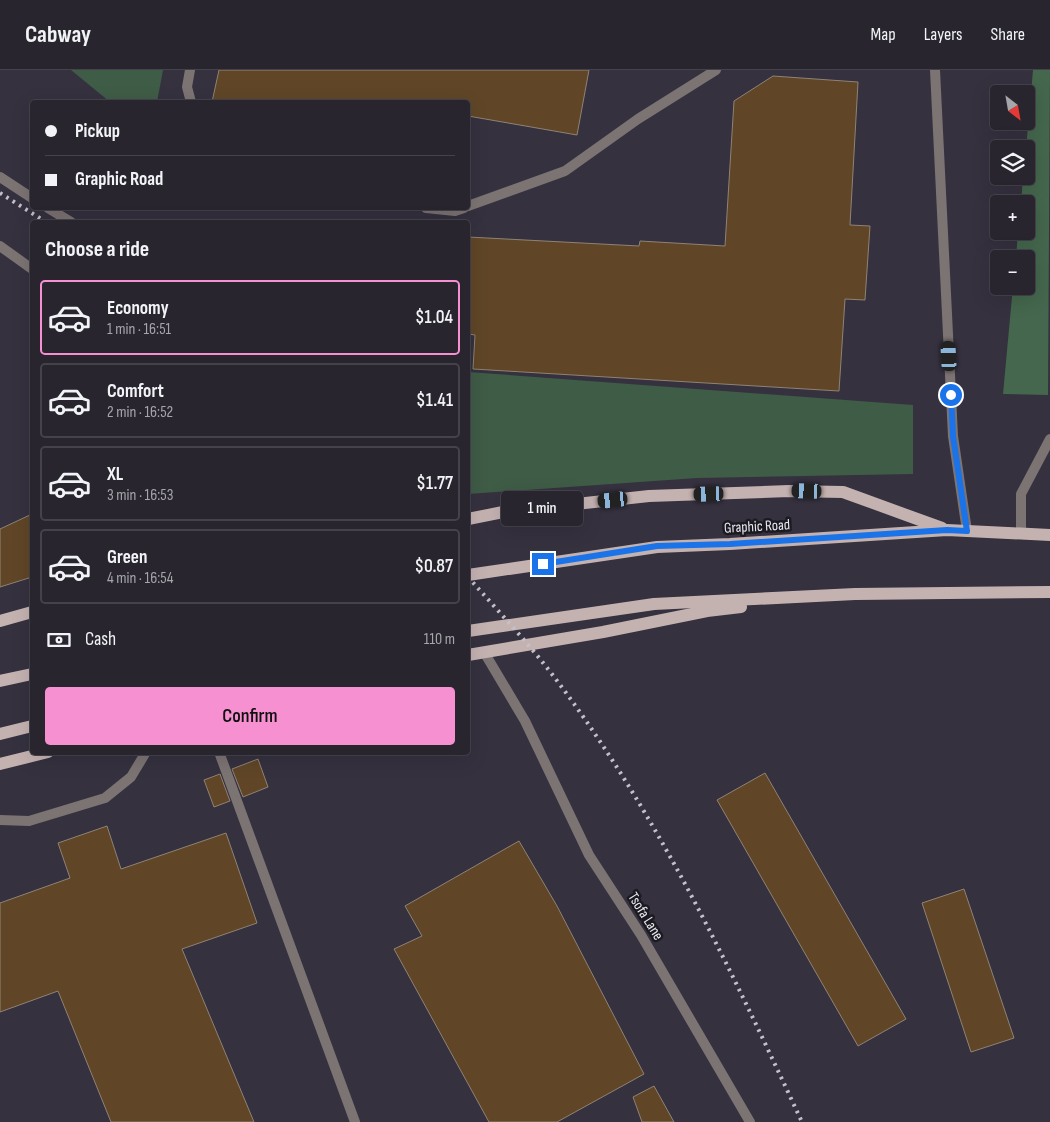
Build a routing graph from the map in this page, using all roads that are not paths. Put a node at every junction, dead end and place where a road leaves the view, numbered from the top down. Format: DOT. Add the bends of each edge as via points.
graph roads {
  1 [pos="190,70"];
  2 [pos="716,70"];
  3 [pos="935,70"];
  4 [pos="190,100"];
  5 [pos="0,177"];
  6 [pos="30,197"];
  7 [pos="470,206"];
  8 [pos="51,210"];
  9 [pos="445,210"];
  10 [pos="458,210"];
  11 [pos="68,220"];
  12 [pos="0,246"];
  13 [pos="30,268"];
  14 [pos="1050,439"];
  15 [pos="470,519"];
  16 [pos="947,530"];
  17 [pos="967,531"];
  18 [pos="1021,534"];
  19 [pos="1050,535"];
  20 [pos="470,575"];
  21 [pos="1050,592"];
  22 [pos="855,594"];
  23 [pos="30,613"];
  24 [pos="0,621"];
  25 [pos="470,631"];
  26 [pos="484,652"];
  27 [pos="470,655"];
  28 [pos="30,674"];
  29 [pos="0,681"];
  30 [pos="30,726"];
  31 [pos="0,734"];
  32 [pos="36,755"];
  33 [pos="144,755"];
  34 [pos="220,755"];
  35 [pos="0,764"];
  36 [pos="0,820"];
  37 [pos="355,1122"];
  38 [pos="750,1122"];
  1 -- 4 [label="street" via="187,88"];
  2 -- 7 [label="street" via="638,119 565,171"];
  3 -- 17 [label="street" via="953,436"];
  5 -- 6 [label="street"];
  8 -- 11 [label="street"];
  9 -- 10 [label="street"];
  12 -- 13 [label="street"];
  14 -- 18 [label="street" via="1021,494"];
  15 -- 16 [label="main road" via="502,512 649,496 843,492"];
  16 -- 17 [label="main road, Graphic Road"];
  16 -- 20 [label="main road, Graphic Road" via="657,546"];
  17 -- 18 [label="main road, Graphic Road"];
  18 -- 19 [label="main road, Graphic Road"];
  21 -- 22 [label="main road"];
  22 -- 25 [label="main road" via="654,604"];
  22 -- 26 [label="main road" via="707,611"];
  23 -- 24 [label="main road"];
  26 -- 27 [label="main road"];
  26 -- 38 [label="street, Tsofa Lane" via="524,721 589,855 641,935"];
  28 -- 29 [label="main road"];
  30 -- 31 [label="main road"];
  32 -- 35 [label="main road"];
  33 -- 36 [label="street" via="131,777 105,798 29,821"];
  34 -- 37 [label="street"];
}
